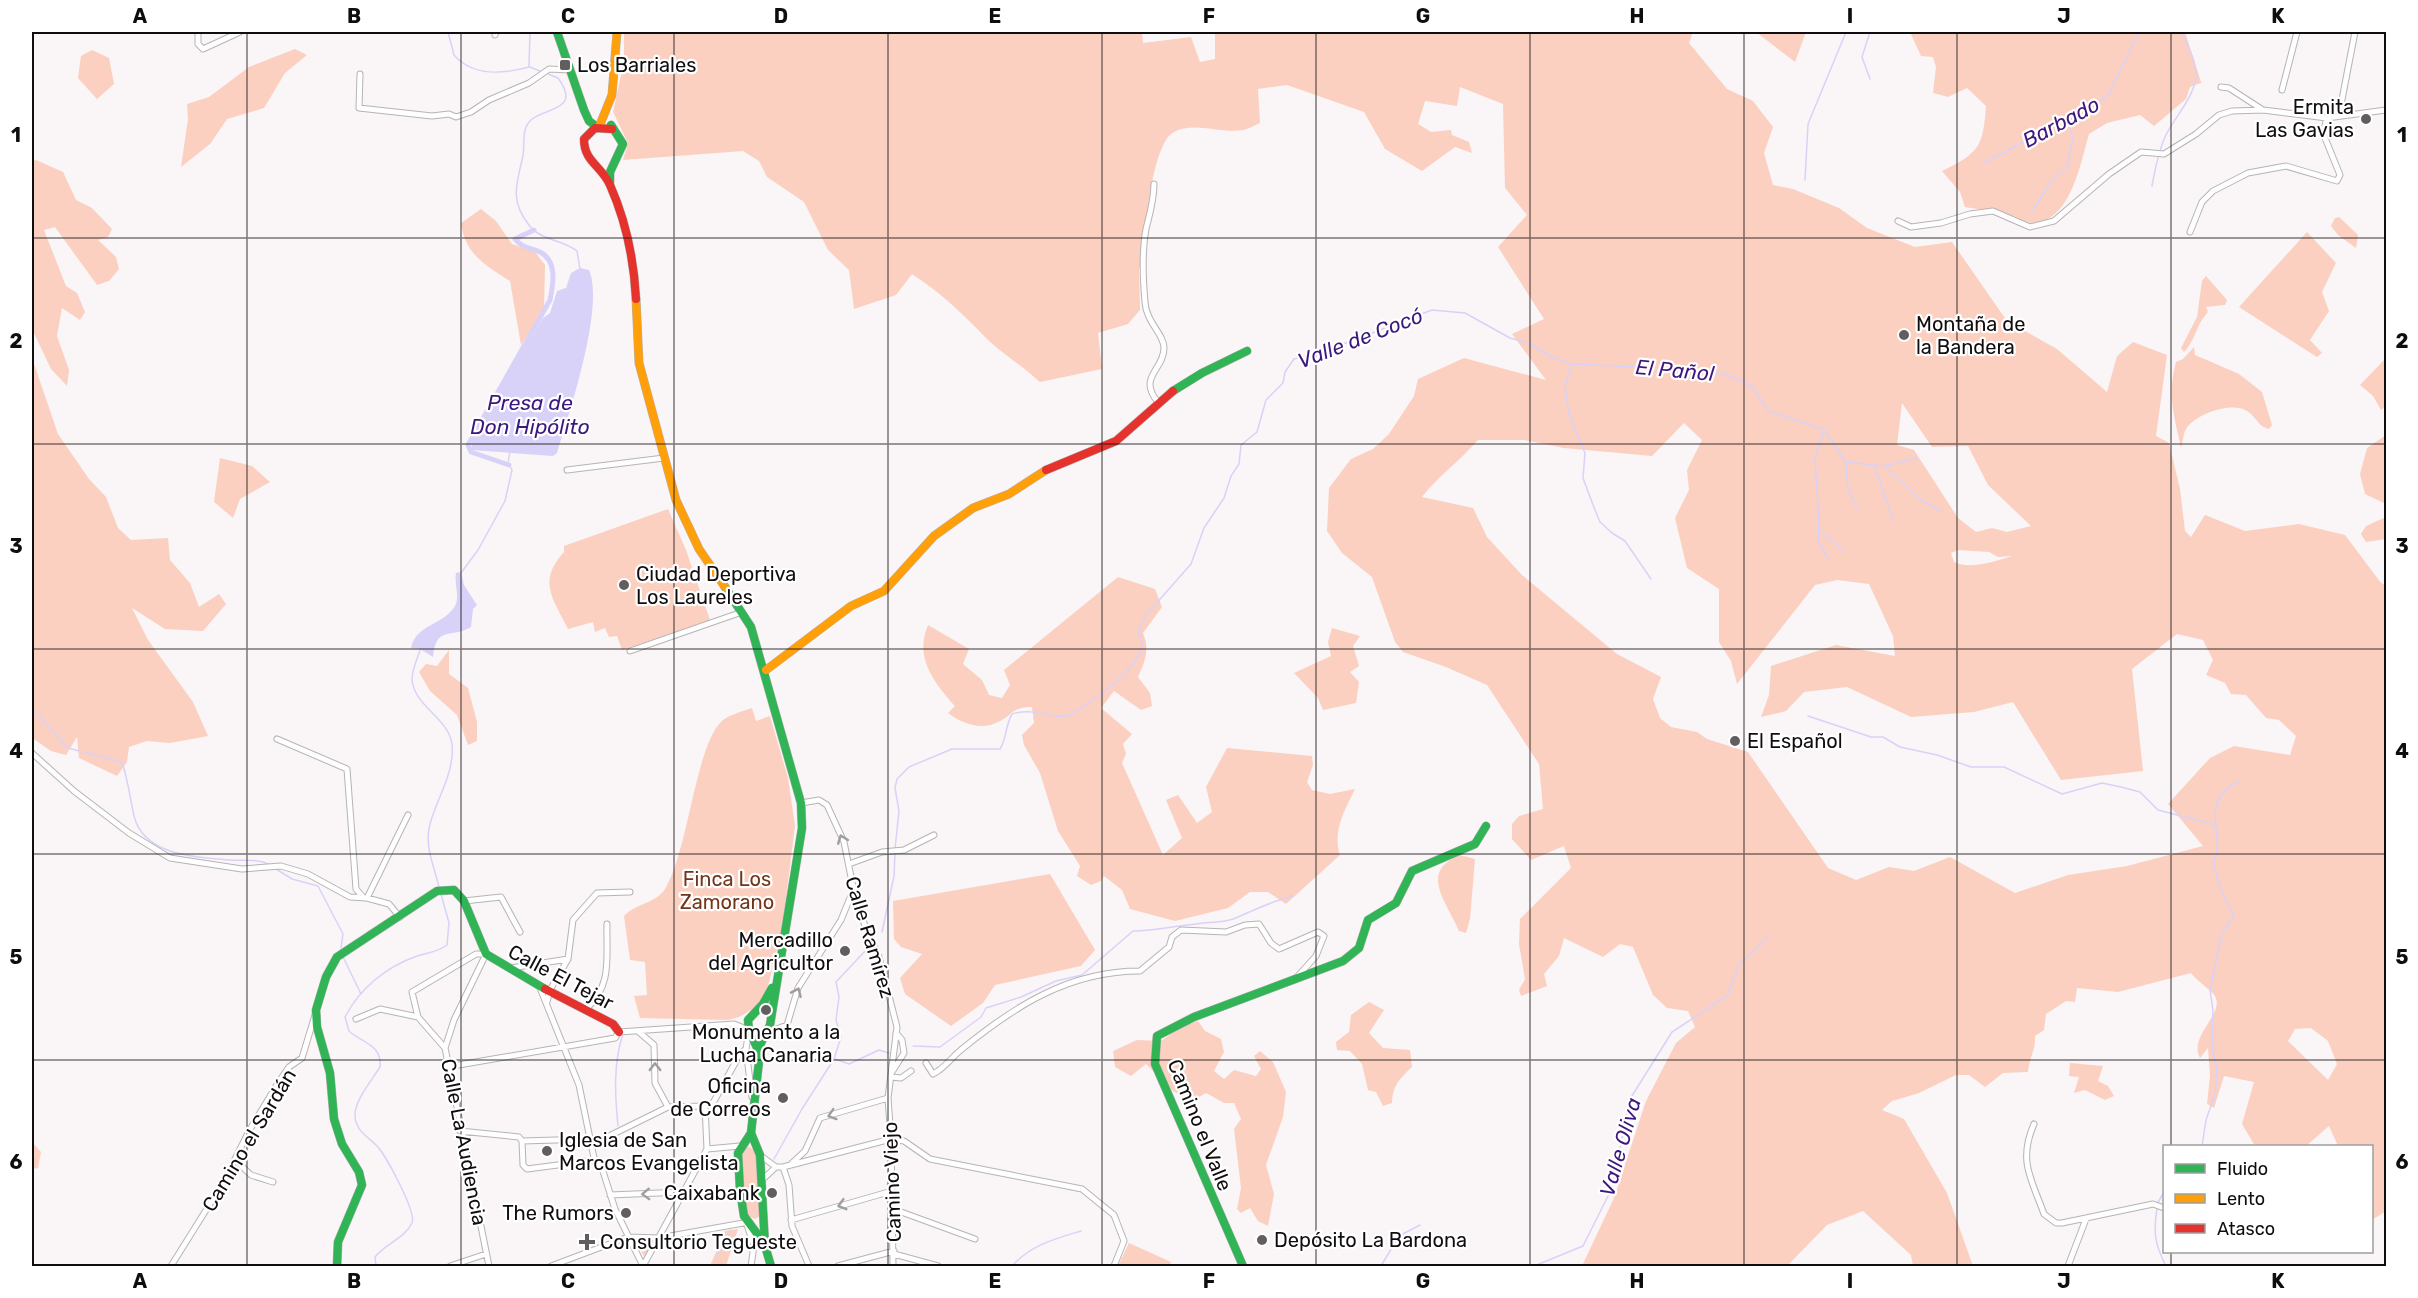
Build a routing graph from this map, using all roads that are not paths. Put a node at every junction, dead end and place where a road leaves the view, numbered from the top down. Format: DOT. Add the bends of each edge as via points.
graph roads {
  1 [pos="198,32"];
  2 [pos="240,32"];
  3 [pos="557,32"];
  4 [pos="617,32"];
  5 [pos="2297,32"];
  6 [pos="2355,32"];
  7 [pos="570,70"];
  8 [pos="360,74"];
  9 [pos="2221,87"];
  10 [pos="2282,90"];
  11 [pos="584,110"];
  12 [pos="608,110"];
  13 [pos="2263,110"];
  14 [pos="2386,110"];
  15 [pos="2339,115"];
  16 [pos="2327,118"];
  17 [pos="598,127"];
  18 [pos="612,129"];
  19 [pos="587,134"];
  20 [pos="616,161"];
  21 [pos="598,165"];
  22 [pos="1154,184"];
  23 [pos="610,185"];
  24 [pos="1898,221"];
  25 [pos="2190,232"];
  26 [pos="1247,351"];
  27 [pos="1158,402"];
  28 [pos="664,458"];
  29 [pos="567,470"];
  30 [pos="743,612"];
  31 [pos="630,651"];
  32 [pos="765,670"];
  33 [pos="278,739"];
  34 [pos="32,753"];
  35 [pos="801,803"];
  36 [pos="408,815"];
  37 [pos="1486,826"];
  38 [pos="934,835"];
  39 [pos="849,864"];
  40 [pos="630,892"];
  41 [pos="853,892"];
  42 [pos="365,897"];
  43 [pos="464,901"];
  44 [pos="400,917"];
  45 [pos="607,924"];
  46 [pos="520,932"];
  47 [pos="486,954"];
  48 [pos="568,959"];
  49 [pos="510,968"];
  50 [pos="777,974"];
  51 [pos="1297,977"];
  52 [pos="539,986"];
  53 [pos="550,990"];
  54 [pos="547,1002"];
  55 [pos="586,1009"];
  56 [pos="316,1010"];
  57 [pos="754,1014"];
  58 [pos="418,1017"];
  59 [pos="356,1019"];
  60 [pos="769,1020"];
  61 [pos="734,1024"];
  62 [pos="750,1031"];
  63 [pos="619,1032"];
  64 [pos="639,1032"];
  65 [pos="766,1033"];
  66 [pos="896,1033"];
  67 [pos="565,1046"];
  68 [pos="445,1048"];
  69 [pos="746,1049"];
  70 [pos="760,1056"];
  71 [pos="926,1063"];
  72 [pos="447,1067"];
  73 [pos="910,1071"];
  74 [pos="891,1075"];
  75 [pos="888,1098"];
  76 [pos="705,1106"];
  77 [pos="668,1107"];
  78 [pos="754,1110"];
  79 [pos="2034,1124"];
  80 [pos="460,1131"];
  81 [pos="751,1133"];
  82 [pos="891,1139"];
  83 [pos="522,1141"];
  84 [pos="590,1142"];
  85 [pos="740,1146"];
  86 [pos="707,1149"];
  87 [pos="758,1151"];
  88 [pos="235,1160"];
  89 [pos="597,1160"];
  90 [pos="790,1165"];
  91 [pos="777,1166"];
  92 [pos="762,1180"];
  93 [pos="273,1182"];
  94 [pos="892,1191"];
  95 [pos="682,1192"];
  96 [pos="610,1195"];
  97 [pos="2163,1208"];
  98 [pos="893,1209"];
  99 [pos="764,1217"];
  100 [pos="2086,1219"];
  101 [pos="791,1220"];
  102 [pos="749,1221"];
  103 [pos="628,1237"];
  104 [pos="659,1238"];
  105 [pos="975,1239"];
  106 [pos="765,1246"];
  107 [pos="894,1252"];
  108 [pos="486,1254"];
  109 [pos="171,1266"];
  110 [pos="337,1266"];
  111 [pos="450,1266"];
  112 [pos="489,1266"];
  113 [pos="551,1266"];
  114 [pos="643,1266"];
  115 [pos="751,1266"];
  116 [pos="771,1266"];
  117 [pos="809,1266"];
  118 [pos="838,1266"];
  119 [pos="893,1266"];
  120 [pos="938,1266"];
  121 [pos="1114,1266"];
  122 [pos="1243,1266"];
  123 [pos="2068,1266"];
  1 -- 2 [label="street" via="202,49"];
  3 -- 7 [label="street"];
  4 -- 12 [label="street" via="619,49"];
  5 -- 10 [label="street"];
  6 -- 15 [label="street"];
  7 -- 8 [label="street" via="549,69 529,83 456,117 359,108"];
  7 -- 11 [label="street"];
  9 -- 13 [label="street"];
  11 -- 17 [label="street" via="589,121"];
  11 -- 19 [label="street"];
  12 -- 17 [label="street"];
  12 -- 18 [label="street"];
  13 -- 16 [label="street"];
  13 -- 24 [label="street" via="2219,115 2164,154 2141,152 2054,221 2030,227 1993,212 1911,227"];
  14 -- 15 [label="street"];
  15 -- 16 [label="street"];
  16 -- 25 [label="street" via="2323,133 2340,175 2337,181 2286,166 2248,173 2213,191 2202,202"];
  17 -- 18 [label="street"];
  17 -- 19 [label="street"];
  18 -- 20 [label="street" via="623,144"];
  19 -- 21 [label="street" via="584,153"];
  20 -- 21 [label="street"];
  20 -- 23 [label="street" via="610,168"];
  21 -- 23 [label="street"];
  22 -- 27 [label="street" via="1144,250 1144,299 1148,320 1164,342 1164,352 1149,386"];
  23 -- 28 [label="street" via="620,208 634,266 639,363"];
  26 -- 27 [label="street" via="1202,373"];
  27 -- 32 [label="street" via="1116,441 1042,471 1009,494 973,508 934,536 884,591 851,606"];
  28 -- 29 [label="street"];
  28 -- 30 [label="street" via="684,521"];
  30 -- 31 [label="street"];
  30 -- 32 [label="street" via="752,627"];
  32 -- 35 [label="street"];
  33 -- 42 [label="street" via="347,769 356,889"];
  34 -- 42 [label="street" via="129,833 170,858 242,869 281,866 308,874 350,897"];
  39 -- 35 [label="street, Calle Ramírez, one-way" via="844,842 827,805 819,800"];
  35 -- 50 [label="street" via="802,828"];
  36 -- 42 [label="street"];
  37 -- 51 [label="street, Camino el Valle" via="1476,844 1412,871 1396,903 1368,920 1359,948 1343,961"];
  38 -- 39 [label="street" via="904,850 882,852"];
  39 -- 41 [label="street, Calle Ramírez"];
  40 -- 48 [label="street" via="597,892 581,909 573,920"];
  65 -- 41 [label="street, one-way" via="787,1025 798,988 842,920"];
  41 -- 66 [label="street, Calle Ramírez" via="879,957"];
  42 -- 44 [label="street" via="389,904"];
  43 -- 44 [label="street" via="454,890 440,891"];
  43 -- 46 [label="street" via="501,897"];
  43 -- 47 [label="street"];
  44 -- 56 [label="street" via="337,957"];
  45 -- 55 [label="street" via="604,989"];
  47 -- 49 [label="street, Calle El Tejar"];
  47 -- 58 [label="street" via="476,954 412,992"];
  47 -- 68 [label="street, Calle La Audiencia" via="453,1020"];
  48 -- 49 [label="street"];
  48 -- 53 [label="street"];
  49 -- 52 [label="street, Calle El Tejar"];
  50 -- 57 [label="street"];
  50 -- 60 [label="street"];
  51 -- 71 [label="street" via="1316,956 1324,936 1318,932 1279,949 1259,924 1226,932 1181,930 1172,937 1169,947 1140,971 1112,971 1050,990 1027,1001 933,1074"];
  51 -- 122 [label="street, Camino el Valle" via="1194,1017 1157,1036 1154,1049 1155,1064"];
  52 -- 53 [label="street, Calle El Tejar"];
  52 -- 54 [label="street"];
  53 -- 54 [label="street"];
  53 -- 55 [label="street, Calle El Tejar"];
  54 -- 67 [label="street"];
  55 -- 63 [label="street, Calle El Tejar" via="613,1024"];
  56 -- 88 [label="street, Camino el Sardán" via="302,1058 278,1083"];
  56 -- 110 [label="street" via="330,1073 334,1119 362,1185 338,1242"];
  57 -- 60 [label="street" via="763,1013"];
  57 -- 61 [label="street"];
  57 -- 62 [label="street" via="747,1024"];
  58 -- 59 [label="street" via="380,1009"];
  58 -- 68 [label="street"];
  60 -- 65 [label="street"];
  61 -- 62 [label="street"];
  61 -- 64 [label="street"];
  62 -- 65 [label="street"];
  62 -- 69 [label="street"];
  62 -- 70 [label="street"];
  63 -- 64 [label="street"];
  63 -- 67 [label="street" via="615,1038"];
  77 -- 64 [label="street, one-way" via="655,1083 654,1045"];
  65 -- 70 [label="street"];
  66 -- 74 [label="street, Calle Ramírez"];
  66 -- 74 [label="street" via="904,1053"];
  67 -- 72 [label="street"];
  67 -- 84 [label="street" via="579,1085"];
  68 -- 72 [label="street, Calle La Audiencia"];
  69 -- 76 [label="street" via="717,1099"];
  69 -- 78 [label="street"];
  70 -- 78 [label="street"];
  72 -- 80 [label="street, Calle La Audiencia"];
  73 -- 74 [label="street" via="901,1078"];
  74 -- 75 [label="street, Calle Ramírez"];
  75 -- 82 [label="street, Camino Viejo"];
  75 -- 90 [label="street, one-way" via="820,1119 805,1151"];
  76 -- 77 [label="street"];
  76 -- 86 [label="street"];
  77 -- 84 [label="street"];
  78 -- 81 [label="street"];
  79 -- 100 [label="street" via="2025,1157 2044,1214 2056,1223"];
  80 -- 83 [label="street" via="519,1137"];
  80 -- 108 [label="street, Calle La Audiencia"];
  81 -- 85 [label="street"];
  81 -- 87 [label="street"];
  82 -- 90 [label="street"];
  82 -- 94 [label="street, Camino Viejo"];
  82 -- 121 [label="street" via="903,1141 930,1159 1082,1190 1114,1215 1124,1241"];
  83 -- 84 [label="street"];
  83 -- 89 [label="street" via="526,1169"];
  84 -- 89 [label="street"];
  85 -- 86 [label="street"];
  85 -- 87 [label="street" via="749,1144"];
  85 -- 102 [label="street" via="740,1190 744,1216"];
  86 -- 95 [label="street"];
  87 -- 91 [label="street"];
  87 -- 92 [label="street"];
  88 -- 93 [label="street" via="250,1175"];
  88 -- 109 [label="street, Camino el Sardán"];
  89 -- 96 [label="street"];
  90 -- 91 [label="street"];
  91 -- 92 [label="street"];
  91 -- 101 [label="street" via="789,1185"];
  92 -- 99 [label="street"];
  94 -- 98 [label="street, Camino Viejo"];
  94 -- 101 [label="street, one-way"];
  95 -- 96 [label="street, one-way"];
  95 -- 104 [label="street"];
  96 -- 103 [label="street"];
  97 -- 100 [label="street" via="2153,1204"];
  98 -- 105 [label="street"];
  98 -- 107 [label="street, Camino Viejo"];
  99 -- 102 [label="street"];
  99 -- 106 [label="street"];
  100 -- 123 [label="street"];
  101 -- 117 [label="street"];
  102 -- 104 [label="street"];
  102 -- 106 [label="street"];
  102 -- 115 [label="street" via="754,1246"];
  103 -- 104 [label="street"];
  103 -- 113 [label="street"];
  103 -- 114 [label="street"];
  104 -- 114 [label="street"];
  106 -- 116 [label="street"];
  107 -- 118 [label="street"];
  107 -- 119 [label="street, Camino Viejo"];
  107 -- 120 [label="street"];
  108 -- 111 [label="street"];
  108 -- 112 [label="street, Calle La Audiencia"];
}
